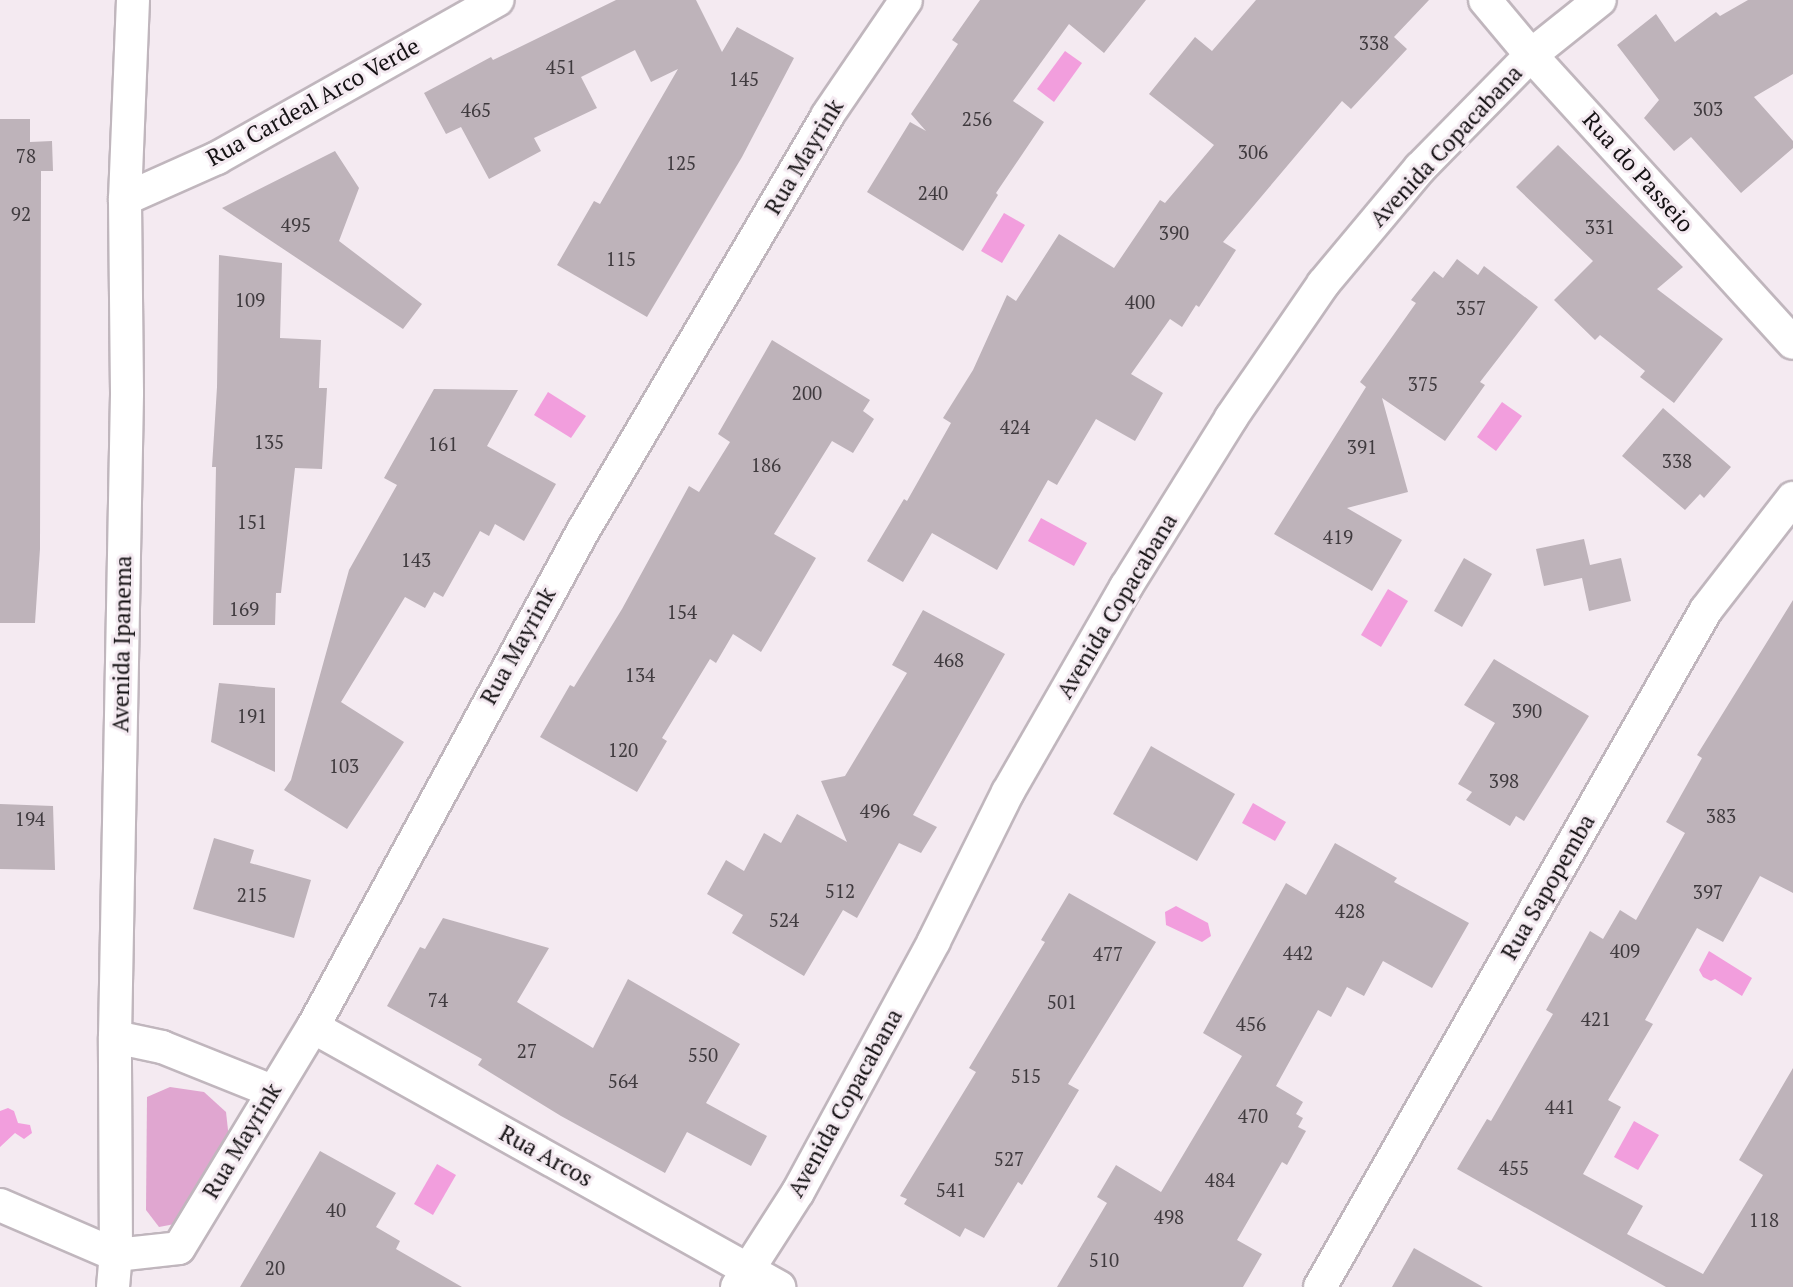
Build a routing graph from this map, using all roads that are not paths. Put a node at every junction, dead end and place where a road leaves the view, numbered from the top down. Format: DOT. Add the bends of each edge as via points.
graph roads {
  1 [pos="133,0"];
  2 [pos="497,0"];
  3 [pos="906,0"];
  4 [pos="1485,0"];
  5 [pos="1600,0"];
  6 [pos="1531,55"];
  7 [pos="125,199"];
  8 [pos="1793,343"];
  9 [pos="1793,498"];
  10 [pos="313,1027"];
  11 [pos="115,1037"];
  12 [pos="272,1091"];
  13 [pos="0,1205"];
  14 [pos="116,1255"];
  15 [pos="743,1278"];
  16 [pos="113,1287"];
  17 [pos="779,1287"];
  18 [pos="1320,1287"];
  1 -- 7 [label="street, Avenida Ipanema"];
  2 -- 7 [label="street, Rua Cardeal Arco Verde" via="217,158"];
  3 -- 10 [label="street, Rua Mayrink" via="827,116 583,531"];
  4 -- 6 [label="street, Rua do Passeio"];
  5 -- 6 [label="street, Avenida Copacabana"];
  6 -- 8 [label="street, Rua do Passeio"];
  6 -- 15 [label="street, Avenida Copacabana" via="1420,169 1323,284 1231,418 1126,587 1015,780 798,1192"];
  7 -- 11 [label="street, Avenida Ipanema" via="127,393"];
  9 -- 18 [label="street, Rua Sapopemba" via="1706,611"];
  10 -- 12 [label="street, Rua Mayrink"];
  10 -- 15 [label="street, Rua Arcos"];
  11 -- 12 [label="street" via="162,1047"];
  11 -- 14 [label="street, Avenida Ipanema"];
  12 -- 14 [label="street, Rua Mayrink" via="179,1248"];
  13 -- 14 [label="street"];
  14 -- 16 [label="street, Avenida Ipanema"];
  15 -- 17 [label="street, Rua Arcos"];
}
